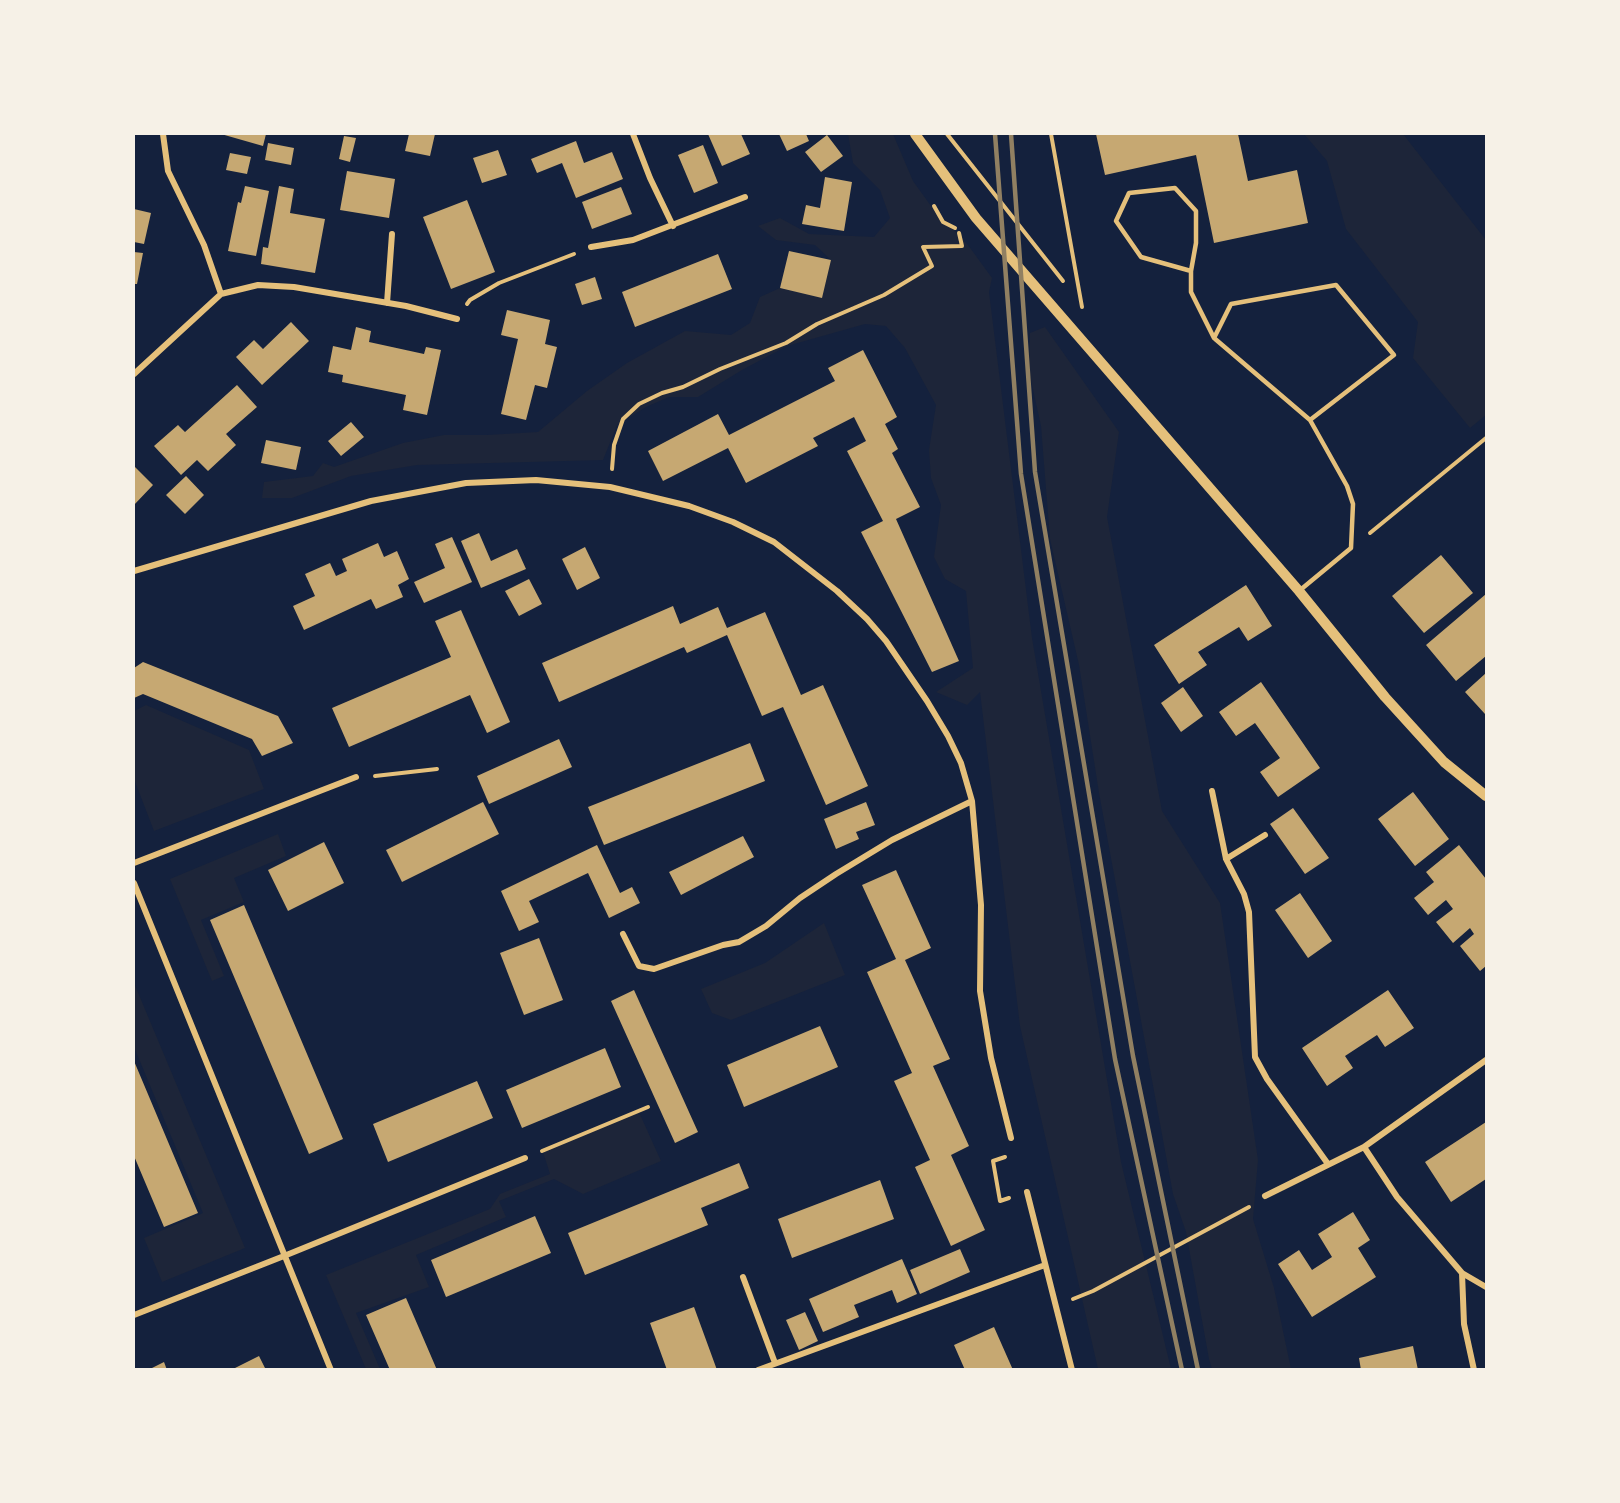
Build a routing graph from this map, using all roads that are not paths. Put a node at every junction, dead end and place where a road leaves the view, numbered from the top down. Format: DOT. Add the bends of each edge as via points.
graph roads {
  1 [pos="162,134"];
  2 [pos="633,134"];
  3 [pos="915,134"];
  4 [pos="745,197"];
  5 [pos="673,226"];
  6 [pos="392,234"];
  7 [pos="591,247"];
  8 [pos="1191,271"];
  9 [pos="221,294"];
  10 [pos="387,303"];
  11 [pos="457,319"];
  12 [pos="1214,338"];
  13 [pos="134,375"];
  14 [pos="1310,420"];
  15 [pos="134,572"];
  16 [pos="1299,591"];
  17 [pos="356,777"];
  18 [pos="1212,791"];
  19 [pos="1486,796"];
  20 [pos="972,801"];
  21 [pos="1265,835"];
  22 [pos="1226,859"];
  23 [pos="134,863"];
  24 [pos="134,883"];
  25 [pos="623,934"];
  26 [pos="1486,1060"];
  27 [pos="1011,1138"];
  28 [pos="1364,1147"];
  29 [pos="525,1158"];
  30 [pos="1328,1164"];
  31 [pos="1027,1192"];
  32 [pos="1265,1196"];
  33 [pos="284,1256"];
  34 [pos="1045,1266"];
  35 [pos="1462,1273"];
  36 [pos="743,1277"];
  37 [pos="1486,1287"];
  38 [pos="134,1315"];
  39 [pos="775,1363"];
  40 [pos="331,1370"];
  41 [pos="759,1370"];
  42 [pos="1072,1370"];
  43 [pos="1474,1370"];
  1 -- 9 [label="street" via="168,171 204,245"];
  2 -- 5 [label="street"];
  3 -- 16 [label="street" via="976,218"];
  4 -- 5 [label="street"];
  5 -- 7 [label="street" via="633,240"];
  6 -- 10 [label="street"];
  8 -- 8 [label="lane" via="1141,257 1116,221 1129,193 1175,188 1196,211"];
  8 -- 12 [label="lane" via="1191,292"];
  9 -- 10 [label="street" via="258,285"];
  9 -- 13 [label="street"];
  10 -- 11 [label="street"];
  12 -- 14 [label="lane"];
  12 -- 14 [label="lane" via="1231,304 1336,285 1394,355"];
  14 -- 16 [label="lane" via="1353,504 1351,549"];
  15 -- 20 [label="street" via="371,501 456,485 536,480 610,487 688,506 774,542 867,619 886,641 948,736"];
  16 -- 19 [label="street" via="1385,698 1444,762"];
  17 -- 23 [label="street"];
  18 -- 22 [label="street"];
  20 -- 25 [label="street" via="892,840 739,942 654,969 639,966"];
  20 -- 27 [label="street" via="981,904 980,991 991,1058"];
  21 -- 22 [label="street"];
  22 -- 30 [label="street" via="1249,912 1255,1057 1266,1079"];
  24 -- 33 [label="street"];
  26 -- 28 [label="street"];
  28 -- 30 [label="street"];
  28 -- 35 [label="street" via="1397,1197"];
  29 -- 33 [label="street"];
  30 -- 32 [label="street"];
  31 -- 34 [label="street"];
  33 -- 38 [label="street"];
  33 -- 40 [label="street"];
  34 -- 39 [label="street"];
  34 -- 42 [label="street"];
  35 -- 37 [label="street"];
  35 -- 43 [label="street" via="1464,1323"];
  36 -- 39 [label="street"];
  39 -- 41 [label="street"];
}
